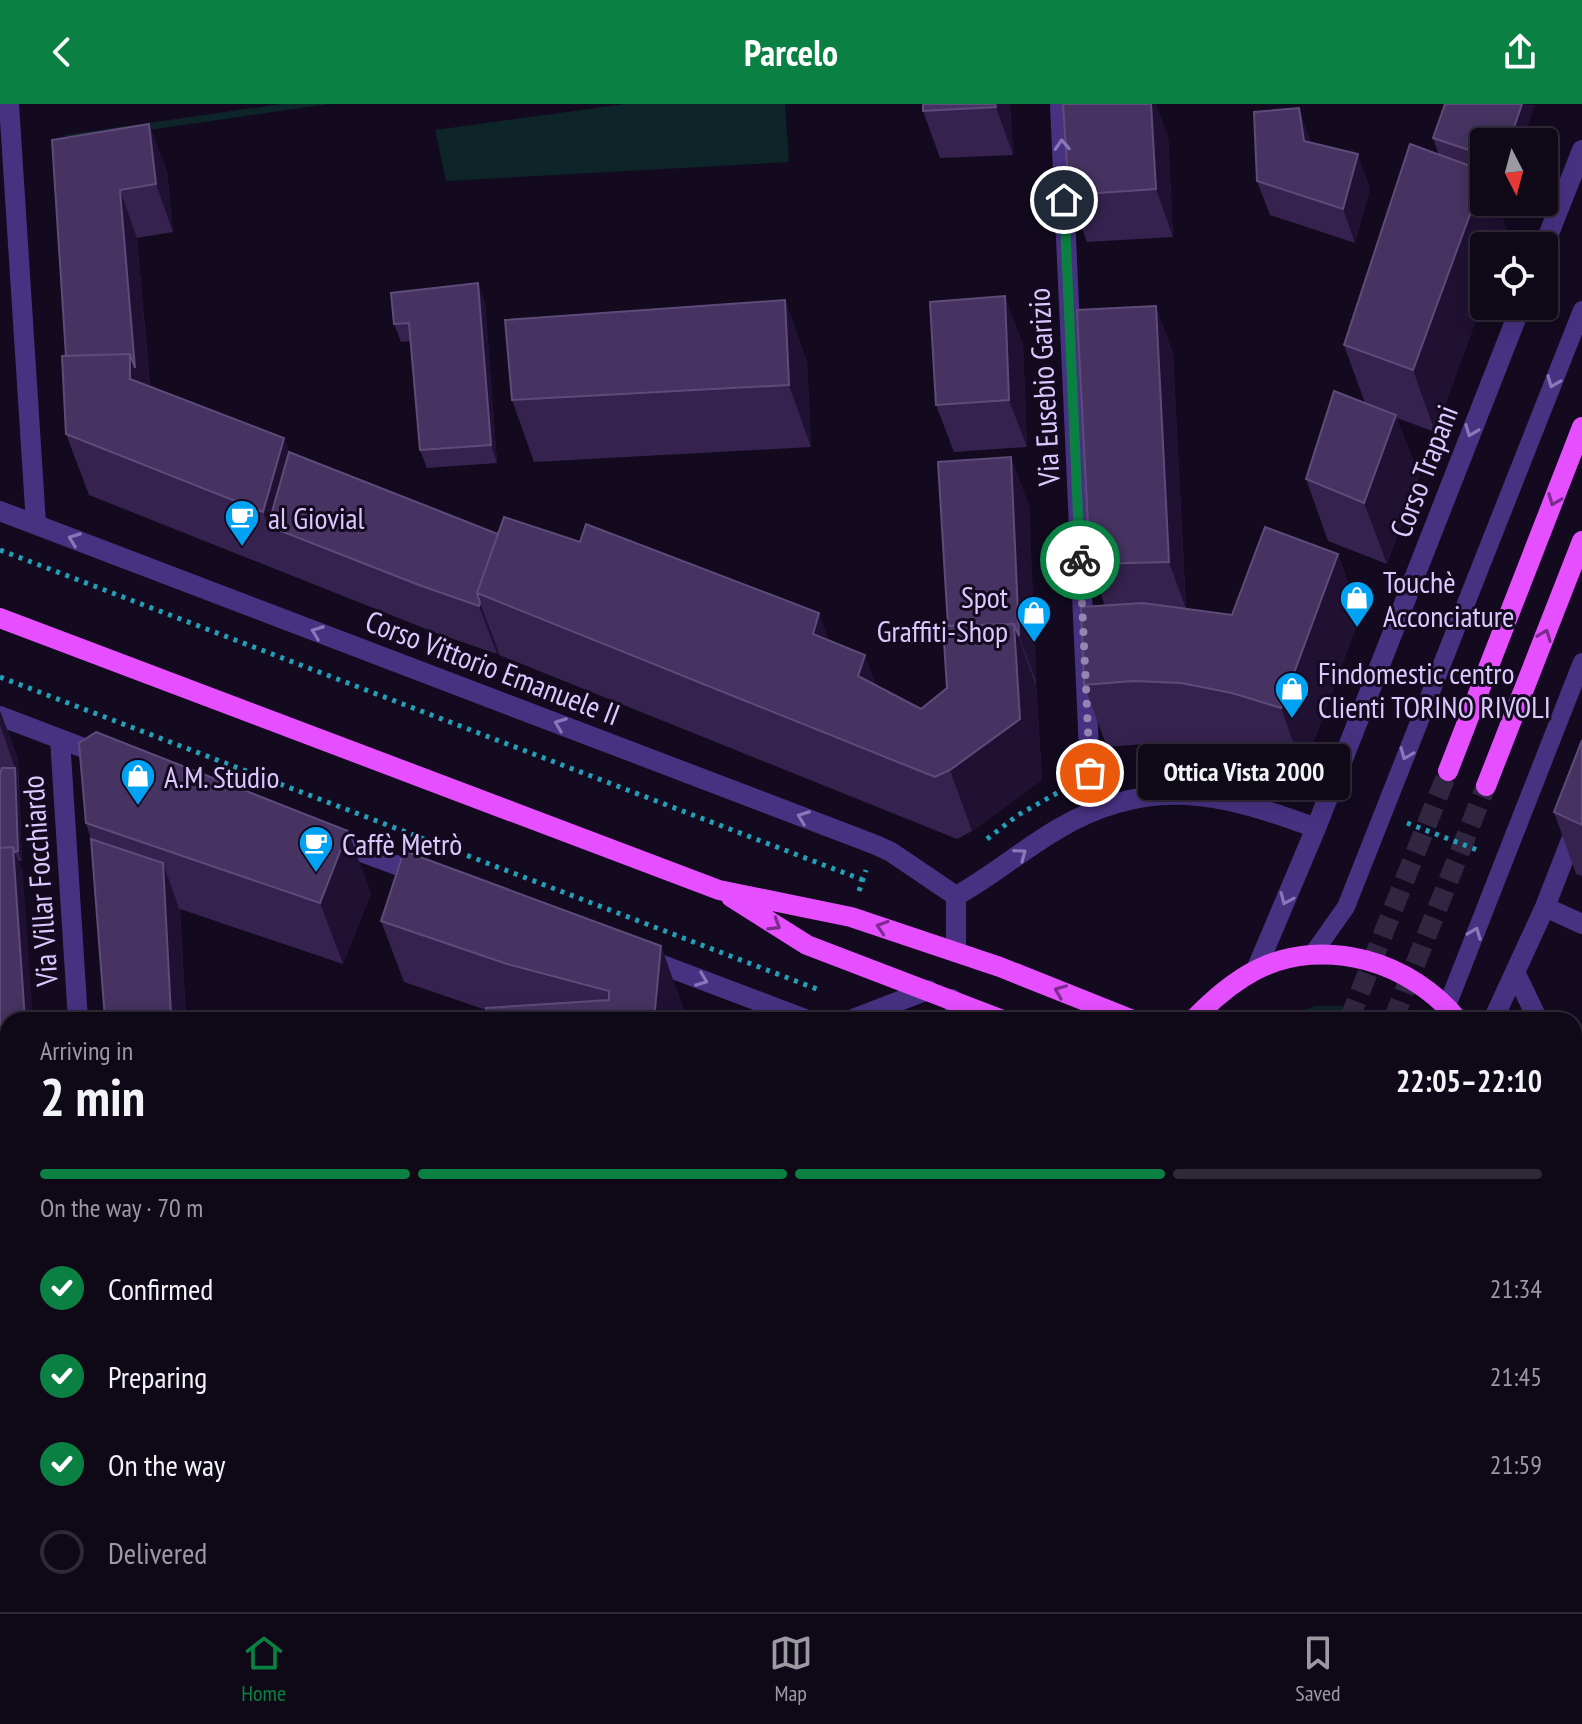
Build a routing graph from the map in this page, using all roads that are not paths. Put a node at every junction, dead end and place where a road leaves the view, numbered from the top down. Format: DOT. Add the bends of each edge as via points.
graph roads {
  1 [pos="9,104"];
  2 [pos="1060,104"];
  3 [pos="1582,150"];
  4 [pos="1550,232"];
  5 [pos="1582,310"];
  6 [pos="1516,320"];
  7 [pos="1582,427"];
  8 [pos="0,511"];
  9 [pos="36,524"];
  10 [pos="1582,541"];
  11 [pos="0,618"];
  12 [pos="1582,662"];
  13 [pos="0,716"];
  14 [pos="60,739"];
  15 [pos="120,761"];
  16 [pos="1448,771"];
  17 [pos="1486,786"];
  18 [pos="1094,810"];
  19 [pos="1582,812"];
  20 [pos="1316,828"];
  21 [pos="315,834"];
  22 [pos="434,879"];
  23 [pos="719,890"];
  24 [pos="956,896"];
  25 [pos="1545,907"];
  26 [pos="1582,924"];
  27 [pos="956,952"];
  28 [pos="629,953"];
  29 [pos="1312,955"];
  30 [pos="1256,970"];
  31 [pos="1515,972"];
  32 [pos="928,990"];
  33 [pos="952,999"];
  34 [pos="77,1012"];
  35 [pos="787,1012"];
  36 [pos="871,1012"];
  37 [pos="956,1012"];
  38 [pos="984,1012"];
  39 [pos="1112,1012"];
  40 [pos="1201,1012"];
  41 [pos="1451,1012"];
  42 [pos="1452,1012"];
  43 [pos="1497,1012"];
  44 [pos="1534,1012"];
  1 -- 9 [label="street"];
  18 -- 2 [label="street, Via Eusebio Garizio, one-way"];
  3 -- 4 [label="street"];
  5 -- 29 [label="lane, one-way" via="1346,907"];
  6 -- 20 [label="street, Corso Trapani, one-way"];
  7 -- 16 [label="main road, one-way"];
  8 -- 9 [label="street, Corso Vittorio Emanuele II"];
  24 -- 9 [label="street, Corso Vittorio Emanuele II, one-way" via="876,845"];
  17 -- 10 [label="main road, one-way"];
  11 -- 23 [label="main road"];
  42 -- 12 [label="lane, one-way" via="1504,860"];
  13 -- 14 [label="street"];
  14 -- 15 [label="street"];
  14 -- 34 [label="street, Via Villar Focchiardo"];
  18 -- 20 [label="street" via="1186,793 1245,803"];
  24 -- 18 [label="street, one-way"];
  19 -- 25 [label="street"];
  20 -- 30 [label="street, Corso Trapani, one-way"];
  21 -- 22 [label="street"];
  27 -- 23 [label="main road, one-way" via="851,917"];
  23 -- 32 [label="main road, one-way" via="807,945"];
  24 -- 27 [label="street"];
  25 -- 26 [label="street"];
  25 -- 31 [label="street"];
  39 -- 27 [label="main road, one-way"];
  28 -- 35 [label="street, one-way"];
  29 -- 30 [label="main road"];
  29 -- 41 [label="main road" via="1362,958 1408,975"];
  30 -- 40 [label="main road"];
  31 -- 43 [label="street"];
  31 -- 44 [label="street"];
  32 -- 33 [label="main road"];
  32 -- 36 [label="street"];
  33 -- 37 [label="street"];
  33 -- 38 [label="main road"];
}
